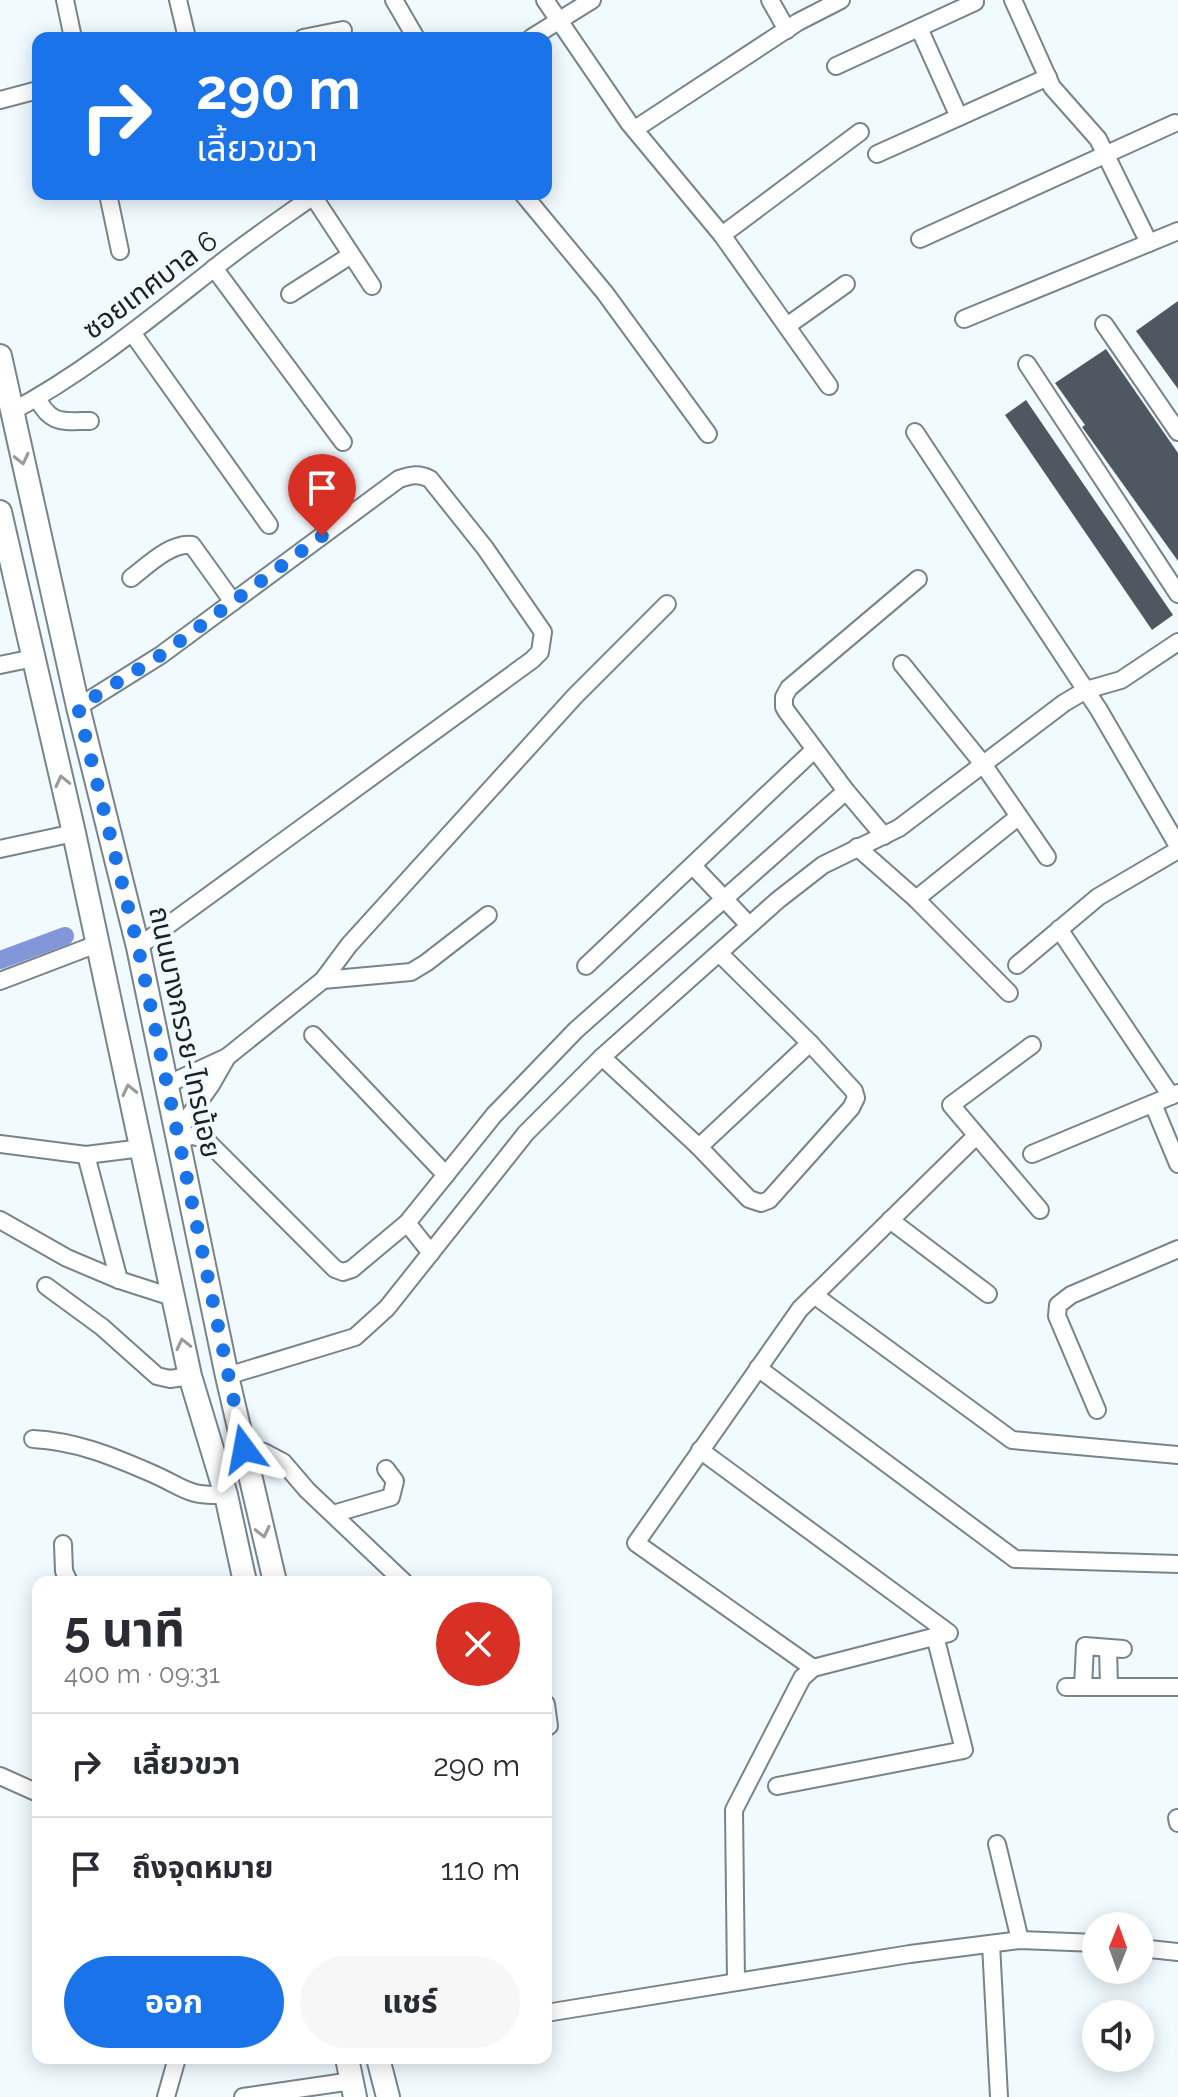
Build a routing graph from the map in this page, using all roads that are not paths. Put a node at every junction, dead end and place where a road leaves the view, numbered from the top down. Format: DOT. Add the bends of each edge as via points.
graph roads {
  1 [pos="65,0"];
  2 [pos="178,0"];
  3 [pos="394,0"];
  4 [pos="545,0"];
  5 [pos="592,0"];
  6 [pos="770,0"];
  7 [pos="841,0"];
  8 [pos="1013,0"];
  9 [pos="975,2"];
  10 [pos="557,21"];
  11 [pos="919,28"];
  12 [pos="343,30"];
  13 [pos="787,30"];
  14 [pos="72,32"];
  15 [pos="186,32"];
  16 [pos="333,32"];
  17 [pos="413,32"];
  18 [pos="540,32"];
  19 [pos="836,66"];
  20 [pos="1048,77"];
  21 [pos="32,92"];
  22 [pos="0,100"];
  23 [pos="959,117"];
  24 [pos="1175,123"];
  25 [pos="635,129"];
  26 [pos="860,132"];
  27 [pos="877,154"];
  28 [pos="1107,156"];
  29 [pos="109,200"];
  30 [pos="307,200"];
  31 [pos="317,200"];
  32 [pos="528,200"];
  33 [pos="1178,231"];
  34 [pos="722,235"];
  35 [pos="920,239"];
  36 [pos="1149,243"];
  37 [pos="120,251"];
  38 [pos="351,255"];
  39 [pos="214,268"];
  40 [pos="846,284"];
  41 [pos="372,286"];
  42 [pos="290,294"];
  43 [pos="964,319"];
  44 [pos="1104,324"];
  45 [pos="787,326"];
  46 [pos="133,334"];
  47 [pos="0,356"];
  48 [pos="1027,364"];
  49 [pos="829,386"];
  50 [pos="37,398"];
  51 [pos="11,412"];
  52 [pos="90,421"];
  53 [pos="915,432"];
  54 [pos="1178,432"];
  55 [pos="708,434"];
  56 [pos="343,442"];
  57 [pos="0,512"];
  58 [pos="269,525"];
  59 [pos="4,548"];
  60 [pos="131,578"];
  61 [pos="918,579"];
  62 [pos="52,590"];
  63 [pos="1178,594"];
  64 [pos="20,598"];
  65 [pos="233,602"];
  66 [pos="667,604"];
  67 [pos="1178,642"];
  68 [pos="34,658"];
  69 [pos="902,664"];
  70 [pos="0,665"];
  71 [pos="1086,690"];
  72 [pos="78,707"];
  73 [pos="814,750"];
  74 [pos="983,764"];
  75 [pos="846,791"];
  76 [pos="1018,817"];
  77 [pos="74,833"];
  78 [pos="884,836"];
  79 [pos="857,847"];
  80 [pos="1178,848"];
  81 [pos="0,849"];
  82 [pos="1047,857"];
  83 [pos="694,867"];
  84 [pos="916,899"];
  85 [pos="726,900"];
  86 [pos="488,915"];
  87 [pos="749,925"];
  88 [pos="1059,929"];
  89 [pos="97,944"];
  90 [pos="138,947"];
  91 [pos="719,953"];
  92 [pos="1017,965"];
  93 [pos="586,966"];
  94 [pos="323,980"];
  95 [pos="0,981"];
  96 [pos="1009,993"];
  97 [pos="313,1035"];
  98 [pos="810,1043"];
  99 [pos="1032,1045"];
  100 [pos="227,1057"];
  101 [pos="602,1057"];
  102 [pos="166,1085"];
  103 [pos="1175,1095"];
  104 [pos="1153,1104"];
  105 [pos="178,1136"];
  106 [pos="976,1136"];
  107 [pos="0,1144"];
  108 [pos="699,1147"];
  109 [pos="142,1148"];
  110 [pos="1032,1154"];
  111 [pos="86,1155"];
  112 [pos="1178,1164"];
  113 [pos="446,1175"];
  114 [pos="1040,1210"];
  115 [pos="0,1220"];
  116 [pos="890,1220"];
  117 [pos="407,1223"];
  118 [pos="1178,1249"];
  119 [pos="431,1253"];
  120 [pos="119,1280"];
  121 [pos="46,1286"];
  122 [pos="988,1294"];
  123 [pos="814,1295"];
  124 [pos="172,1297"];
  125 [pos="758,1368"];
  126 [pos="190,1376"];
  127 [pos="227,1376"];
  128 [pos="1097,1410"];
  129 [pos="33,1439"];
  130 [pos="244,1449"];
  131 [pos="700,1450"];
  132 [pos="1178,1455"];
  133 [pos="386,1469"];
  134 [pos="226,1495"];
  135 [pos="333,1514"];
  136 [pos="63,1544"];
  137 [pos="1178,1564"];
  138 [pos="66,1576"];
  139 [pos="244,1576"];
  140 [pos="274,1576"];
  141 [pos="398,1576"];
  142 [pos="935,1636"];
  143 [pos="813,1668"];
  144 [pos="1109,1687"];
  145 [pos="1178,1687"];
  146 [pos="0,1776"];
  147 [pos="777,1786"];
  148 [pos="32,1790"];
  149 [pos="997,1844"];
  150 [pos="1020,1940"];
  151 [pos="1082,1942"];
  152 [pos="991,1944"];
  153 [pos="1154,1949"];
  154 [pos="1178,1952"];
  155 [pos="736,1982"];
  156 [pos="552,2012"];
  157 [pos="175,2064"];
  158 [pos="348,2064"];
  159 [pos="380,2064"];
  160 [pos="353,2089"];
  161 [pos="166,2097"];
  162 [pos="243,2097"];
  163 [pos="388,2097"];
  164 [pos="999,2097"];
  1 -- 14 [label="street"];
  2 -- 15 [label="street"];
  3 -- 17 [label="street"];
  4 -- 10 [label="street"];
  5 -- 10 [label="street"];
  6 -- 13 [label="street"];
  7 -- 13 [label="street"];
  8 -- 20 [label="street"];
  9 -- 11 [label="street"];
  10 -- 18 [label="street"];
  10 -- 25 [label="street"];
  11 -- 19 [label="street"];
  11 -- 23 [label="street"];
  12 -- 16 [label="street"];
  13 -- 25 [label="street"];
  20 -- 23 [label="street"];
  20 -- 28 [label="street"];
  21 -- 22 [label="street"];
  23 -- 27 [label="street"];
  24 -- 28 [label="street"];
  25 -- 34 [label="street"];
  26 -- 34 [label="street"];
  28 -- 35 [label="street"];
  28 -- 36 [label="street"];
  29 -- 37 [label="street"];
  30 -- 39 [label="street, ซอยเทศบาล 6"];
  31 -- 38 [label="street"];
  32 -- 55 [label="street" via="605,293"];
  33 -- 36 [label="street"];
  34 -- 45 [label="street"];
  36 -- 43 [label="street"];
  38 -- 41 [label="street"];
  38 -- 42 [label="street"];
  39 -- 46 [label="street, ซอยเทศบาล 6"];
  39 -- 56 [label="street"];
  40 -- 45 [label="street"];
  44 -- 54 [label="street"];
  45 -- 49 [label="street"];
  46 -- 50 [label="street, ซอยเทศบาล 6"];
  46 -- 58 [label="street"];
  47 -- 51 [label="main road, ถนนบางกรวย-ไทรน้อย"];
  48 -- 63 [label="street"];
  50 -- 51 [label="street, ซอยเทศบาล 6"];
  50 -- 52 [label="street" via="52,418"];
  51 -- 62 [label="main road, ถนนบางกรวย-ไทรน้อย, one-way"];
  53 -- 71 [label="street"];
  57 -- 59 [label="main road"];
  59 -- 64 [label="main road"];
  60 -- 65 [label="street" via="174,548 192,545"];
  61 -- 73 [label="street" via="789,688 784,707"];
  62 -- 64 [label="main road"];
  62 -- 72 [label="main road, ถนนบางกรวย-ไทรน้อย"];
  64 -- 68 [label="main road"];
  65 -- 72 [label="street"];
  65 -- 90 [label="street" via="399,479 423,475 535,618 543,645 532,660"];
  66 -- 94 [label="street" via="575,696"];
  67 -- 71 [label="street" via="1121,680"];
  68 -- 70 [label="street"];
  77 -- 68 [label="main road, one-way"];
  69 -- 74 [label="street"];
  71 -- 74 [label="street"];
  71 -- 80 [label="street"];
  72 -- 90 [label="main road, ถนนบางกรวย-ไทรน้อย"];
  73 -- 75 [label="street"];
  73 -- 83 [label="street"];
  74 -- 76 [label="street"];
  74 -- 78 [label="street"];
  75 -- 78 [label="street"];
  75 -- 85 [label="street"];
  76 -- 82 [label="street"];
  76 -- 84 [label="street"];
  77 -- 81 [label="street"];
  77 -- 89 [label="main road"];
  78 -- 79 [label="street"];
  79 -- 84 [label="street"];
  79 -- 87 [label="street" via="823,865"];
  80 -- 88 [label="street" via="1098,897"];
  83 -- 85 [label="street"];
  83 -- 93 [label="street"];
  84 -- 96 [label="street"];
  85 -- 87 [label="street"];
  85 -- 113 [label="street" via="576,1030 494,1115"];
  86 -- 94 [label="street" via="411,972"];
  87 -- 91 [label="street"];
  88 -- 92 [label="street"];
  88 -- 103 [label="street"];
  89 -- 95 [label="street"];
  109 -- 89 [label="main road, one-way"];
  90 -- 102 [label="main road, ถนนบางกรวย-ไทรน้อย"];
  91 -- 98 [label="street"];
  91 -- 101 [label="street"];
  94 -- 100 [label="street"];
  97 -- 113 [label="street"];
  98 -- 108 [label="street"];
  98 -- 108 [label="street" via="854,1091 855,1103 769,1200 749,1199"];
  99 -- 106 [label="street" via="951,1105"];
  100 -- 102 [label="street"];
  100 -- 105 [label="street"];
  101 -- 108 [label="street"];
  101 -- 119 [label="street" via="526,1133"];
  102 -- 105 [label="main road, ถนนบางกรวย-ไทรน้อย"];
  103 -- 104 [label="street"];
  104 -- 110 [label="street"];
  104 -- 112 [label="street"];
  105 -- 117 [label="street" via="205,1139 335,1269 352,1269"];
  105 -- 127 [label="main road, ถนนบางกรวย-ไทรน้อย"];
  106 -- 114 [label="street"];
  106 -- 116 [label="street"];
  107 -- 111 [label="street"];
  109 -- 111 [label="street"];
  109 -- 124 [label="main road"];
  111 -- 120 [label="street"];
  113 -- 117 [label="street"];
  115 -- 120 [label="street"];
  116 -- 122 [label="street"];
  116 -- 123 [label="street"];
  117 -- 119 [label="street"];
  118 -- 128 [label="street" via="1058,1305 1057,1316"];
  119 -- 127 [label="street" via="387,1308 355,1337"];
  120 -- 124 [label="street"];
  121 -- 126 [label="street" via="157,1376"];
  123 -- 125 [label="street"];
  123 -- 132 [label="street" via="1012,1440"];
  126 -- 124 [label="main road, one-way"];
  125 -- 131 [label="street"];
  125 -- 137 [label="street" via="1015,1559"];
  126 -- 134 [label="main road"];
  127 -- 130 [label="main road, ถนนบางกรวย-ไทรน้อย"];
  129 -- 134 [label="street" via="88,1448 198,1496"];
  130 -- 135 [label="street" via="283,1462"];
  130 -- 140 [label="main road, ถนนบางกรวย-ไทรน้อย, one-way"];
  131 -- 142 [label="street" via="949,1633"];
  131 -- 143 [label="street" via="636,1543"];
  133 -- 135 [label="street" via="395,1481 391,1497"];
  134 -- 139 [label="main road"];
  135 -- 141 [label="street"];
  136 -- 138 [label="street"];
  142 -- 143 [label="street"];
  142 -- 147 [label="street" via="964,1750"];
  143 -- 155 [label="street" via="802,1678 734,1810"];
  144 -- 144 [label="street" via="1074,1687 1084,1647 1116,1648"];
  144 -- 145 [label="street"];
  146 -- 148 [label="street"];
  149 -- 150 [label="street"];
  150 -- 151 [label="street"];
  150 -- 152 [label="street"];
  152 -- 155 [label="street"];
  152 -- 164 [label="street"];
  153 -- 154 [label="street"];
  155 -- 156 [label="street"];
  157 -- 161 [label="street"];
  158 -- 160 [label="main road"];
  159 -- 163 [label="main road"];
  160 -- 162 [label="street"];
}
